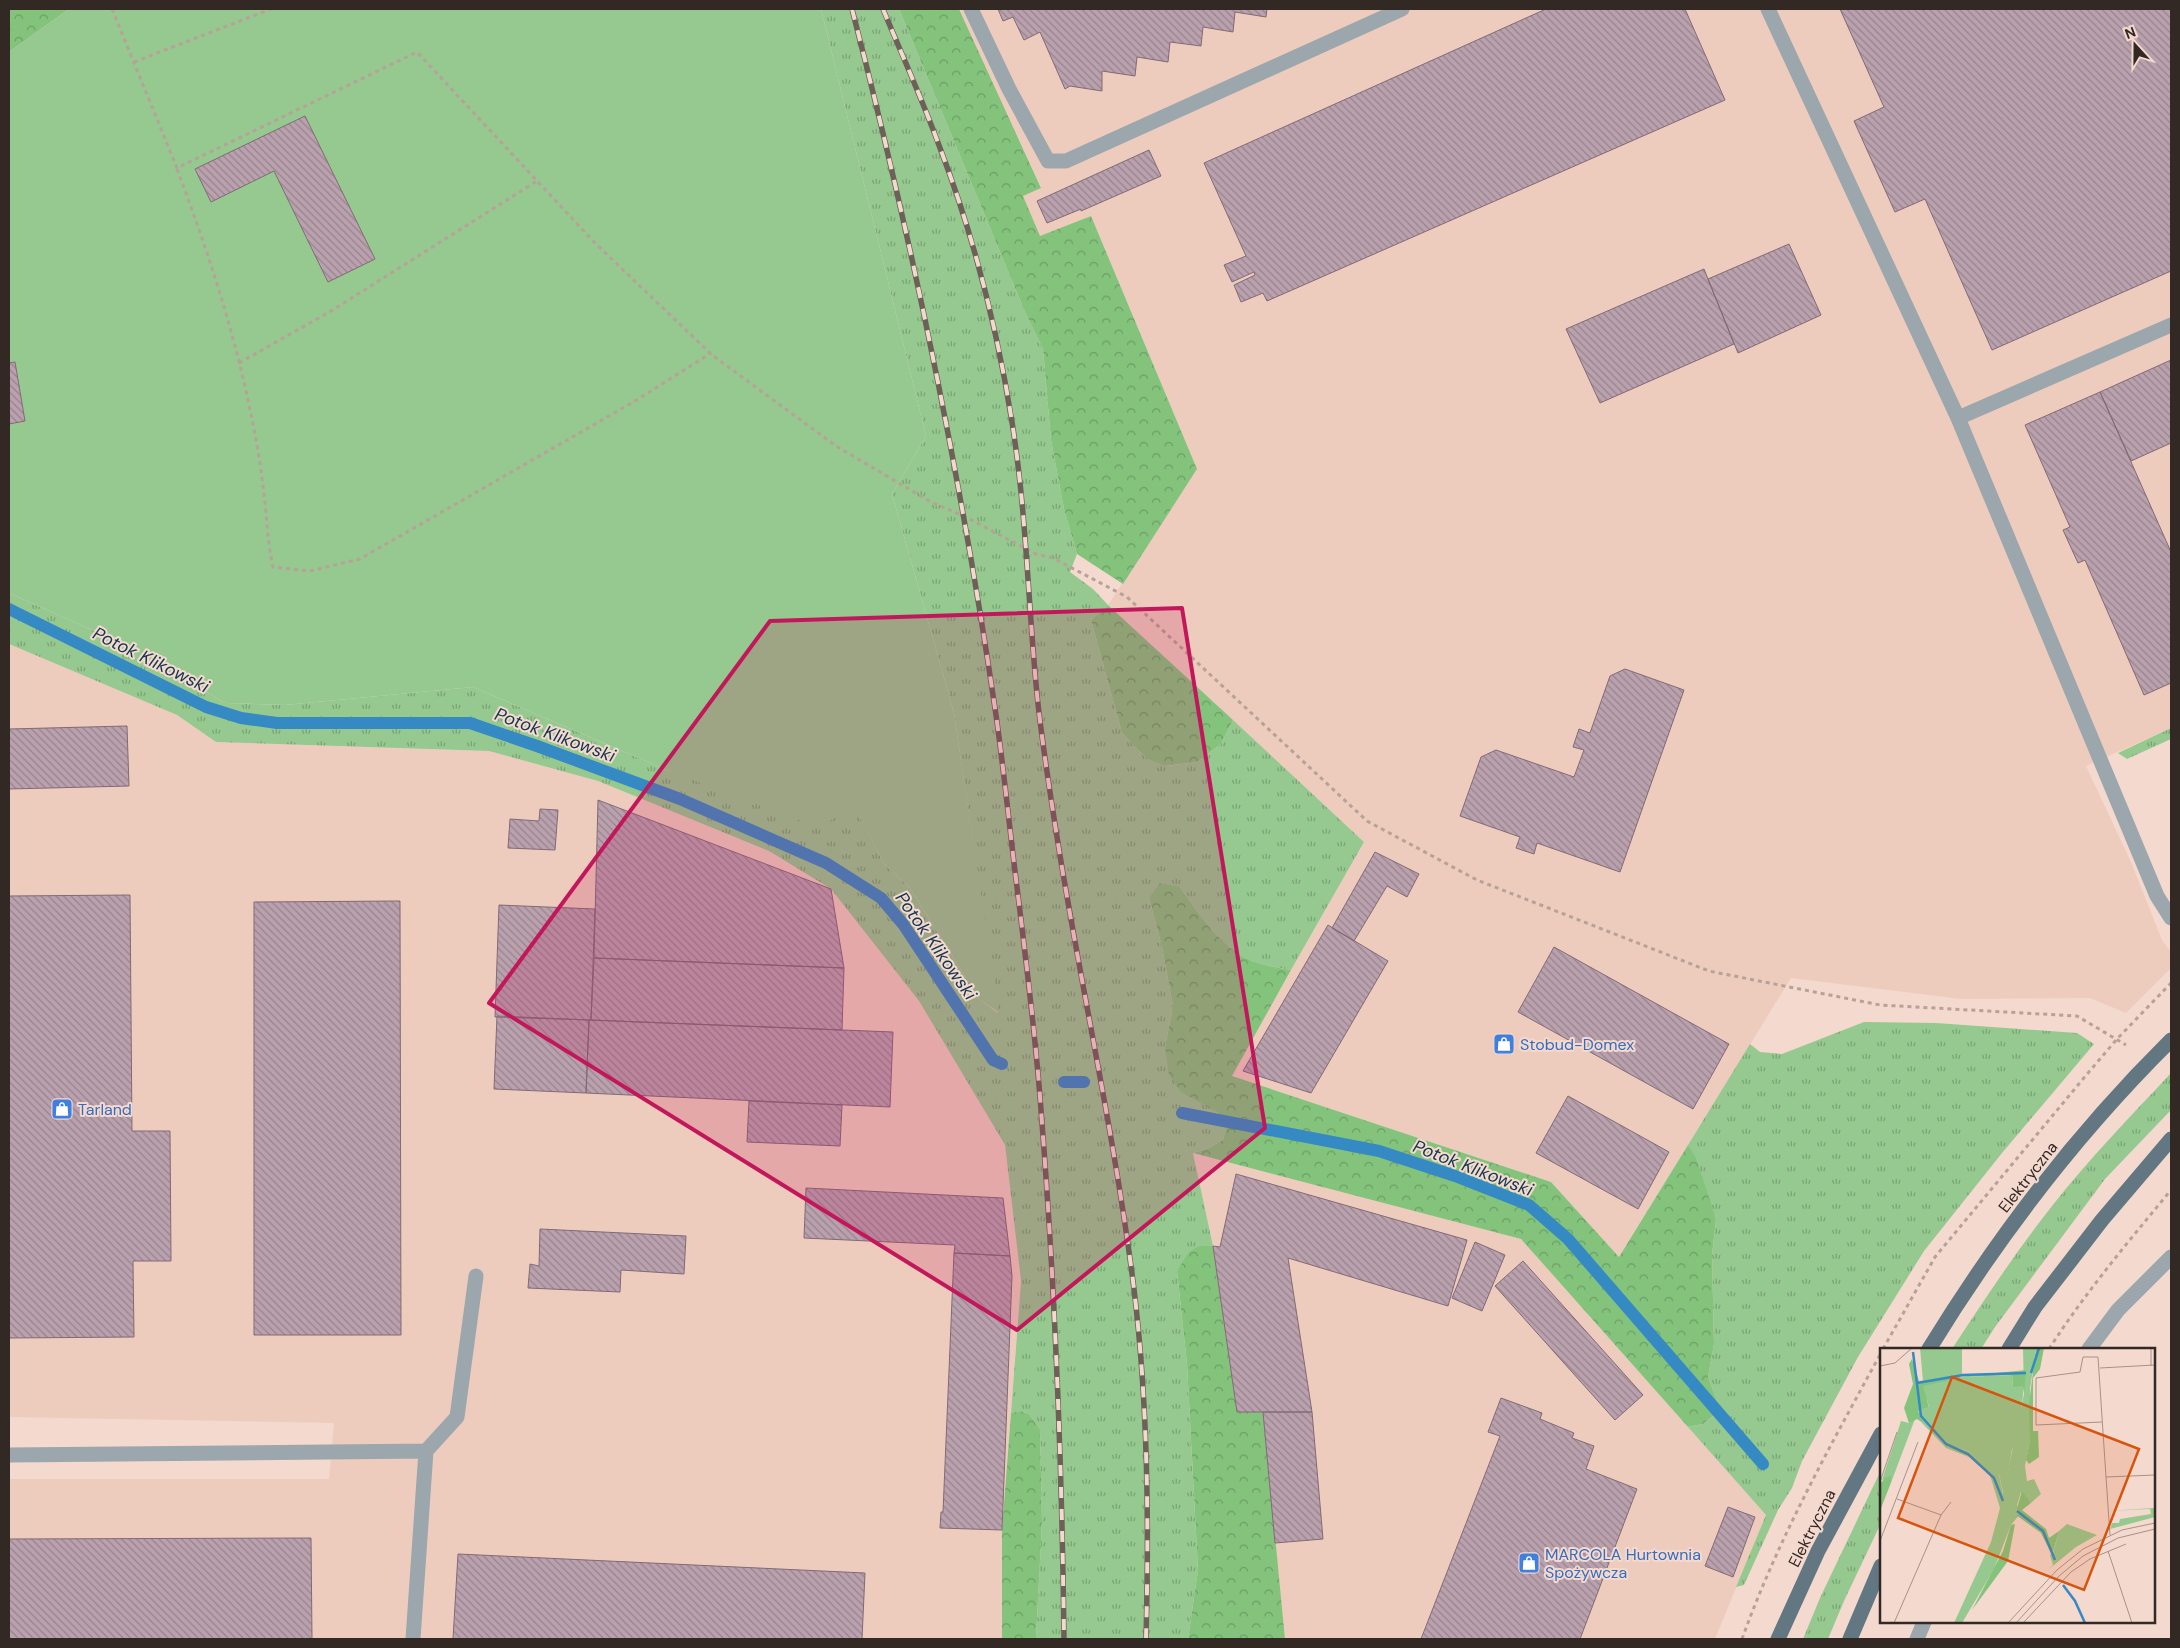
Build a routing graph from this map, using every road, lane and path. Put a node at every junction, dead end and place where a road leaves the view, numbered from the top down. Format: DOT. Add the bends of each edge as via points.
graph roads {
  1 [pos="112,9"];
  2 [pos="271,9"];
  3 [pos="971,9"];
  4 [pos="1402,9"];
  5 [pos="1768,9"];
  6 [pos="134,62"];
  7 [pos="177,168"];
  8 [pos="537,182"];
  9 [pos="2171,325"];
  10 [pos="711,353"];
  11 [pos="239,362"];
  12 [pos="1958,418"];
  13 [pos="2171,918"];
  14 [pos="2171,983"];
  15 [pos="2117,1039"];
  16 [pos="2171,1040"];
  17 [pos="2149,1062"];
  18 [pos="2171,1139"];
  19 [pos="2171,1190"];
  20 [pos="2171,1257"];
  21 [pos="476,1276"];
  22 [pos="1884,1348"];
  23 [pos="1930,1348"];
  24 [pos="2010,1348"];
  25 [pos="2050,1348"];
  26 [pos="2089,1348"];
  27 [pos="1880,1355"];
  28 [pos="1880,1436"];
  29 [pos="426,1452"];
  30 [pos="9,1455"];
  31 [pos="1880,1568"];
  32 [pos="1924,1623"];
  33 [pos="413,1639"];
  34 [pos="1742,1639"];
  35 [pos="1778,1639"];
  36 [pos="1850,1639"];
  37 [pos="1917,1639"];
  1 -- 6 [label="path"];
  2 -- 6 [label="path"];
  3 -- 4 [label="lane" via="1048,161 1066,161"];
  5 -- 12 [label="lane"];
  6 -- 7 [label="path"];
  7 -- 8 [label="path" via="417,52"];
  7 -- 11 [label="path" via="205,243"];
  8 -- 10 [label="path" via="595,243"];
  8 -- 11 [label="path" via="331,311"];
  9 -- 12 [label="lane"];
  10 -- 11 [label="path" via="635,401 360,559 310,570 273,567 263,486"];
  10 -- 15 [label="path" via="836,446 931,502 1036,554 1053,558 1127,597 1367,821 1477,880 1709,971 1880,1005 2077,1016"];
  12 -- 13 [label="lane" via="2157,896"];
  14 -- 15 [label="path"];
  15 -- 17 [label="path"];
  15 -- 22 [label="path" via="1934,1257"];
  16 -- 17 [label="main road, Elektryczna"];
  17 -- 23 [label="main road, Elektryczna" via="2076,1144 2005,1233"];
  18 -- 24 [label="main road" via="2102,1220 2035,1307"];
  19 -- 25 [label="path" via="2068,1319"];
  20 -- 26 [label="lane" via="2118,1310"];
  21 -- 29 [label="lane" via="457,1417"];
  27 -- 34 [label="path" via="1814,1474"];
  28 -- 35 [label="main road, Elektryczna" via="1818,1551"];
  29 -- 30 [label="lane"];
  29 -- 33 [label="lane"];
  31 -- 36 [label="main road"];
  32 -- 37 [label="lane"];
}
